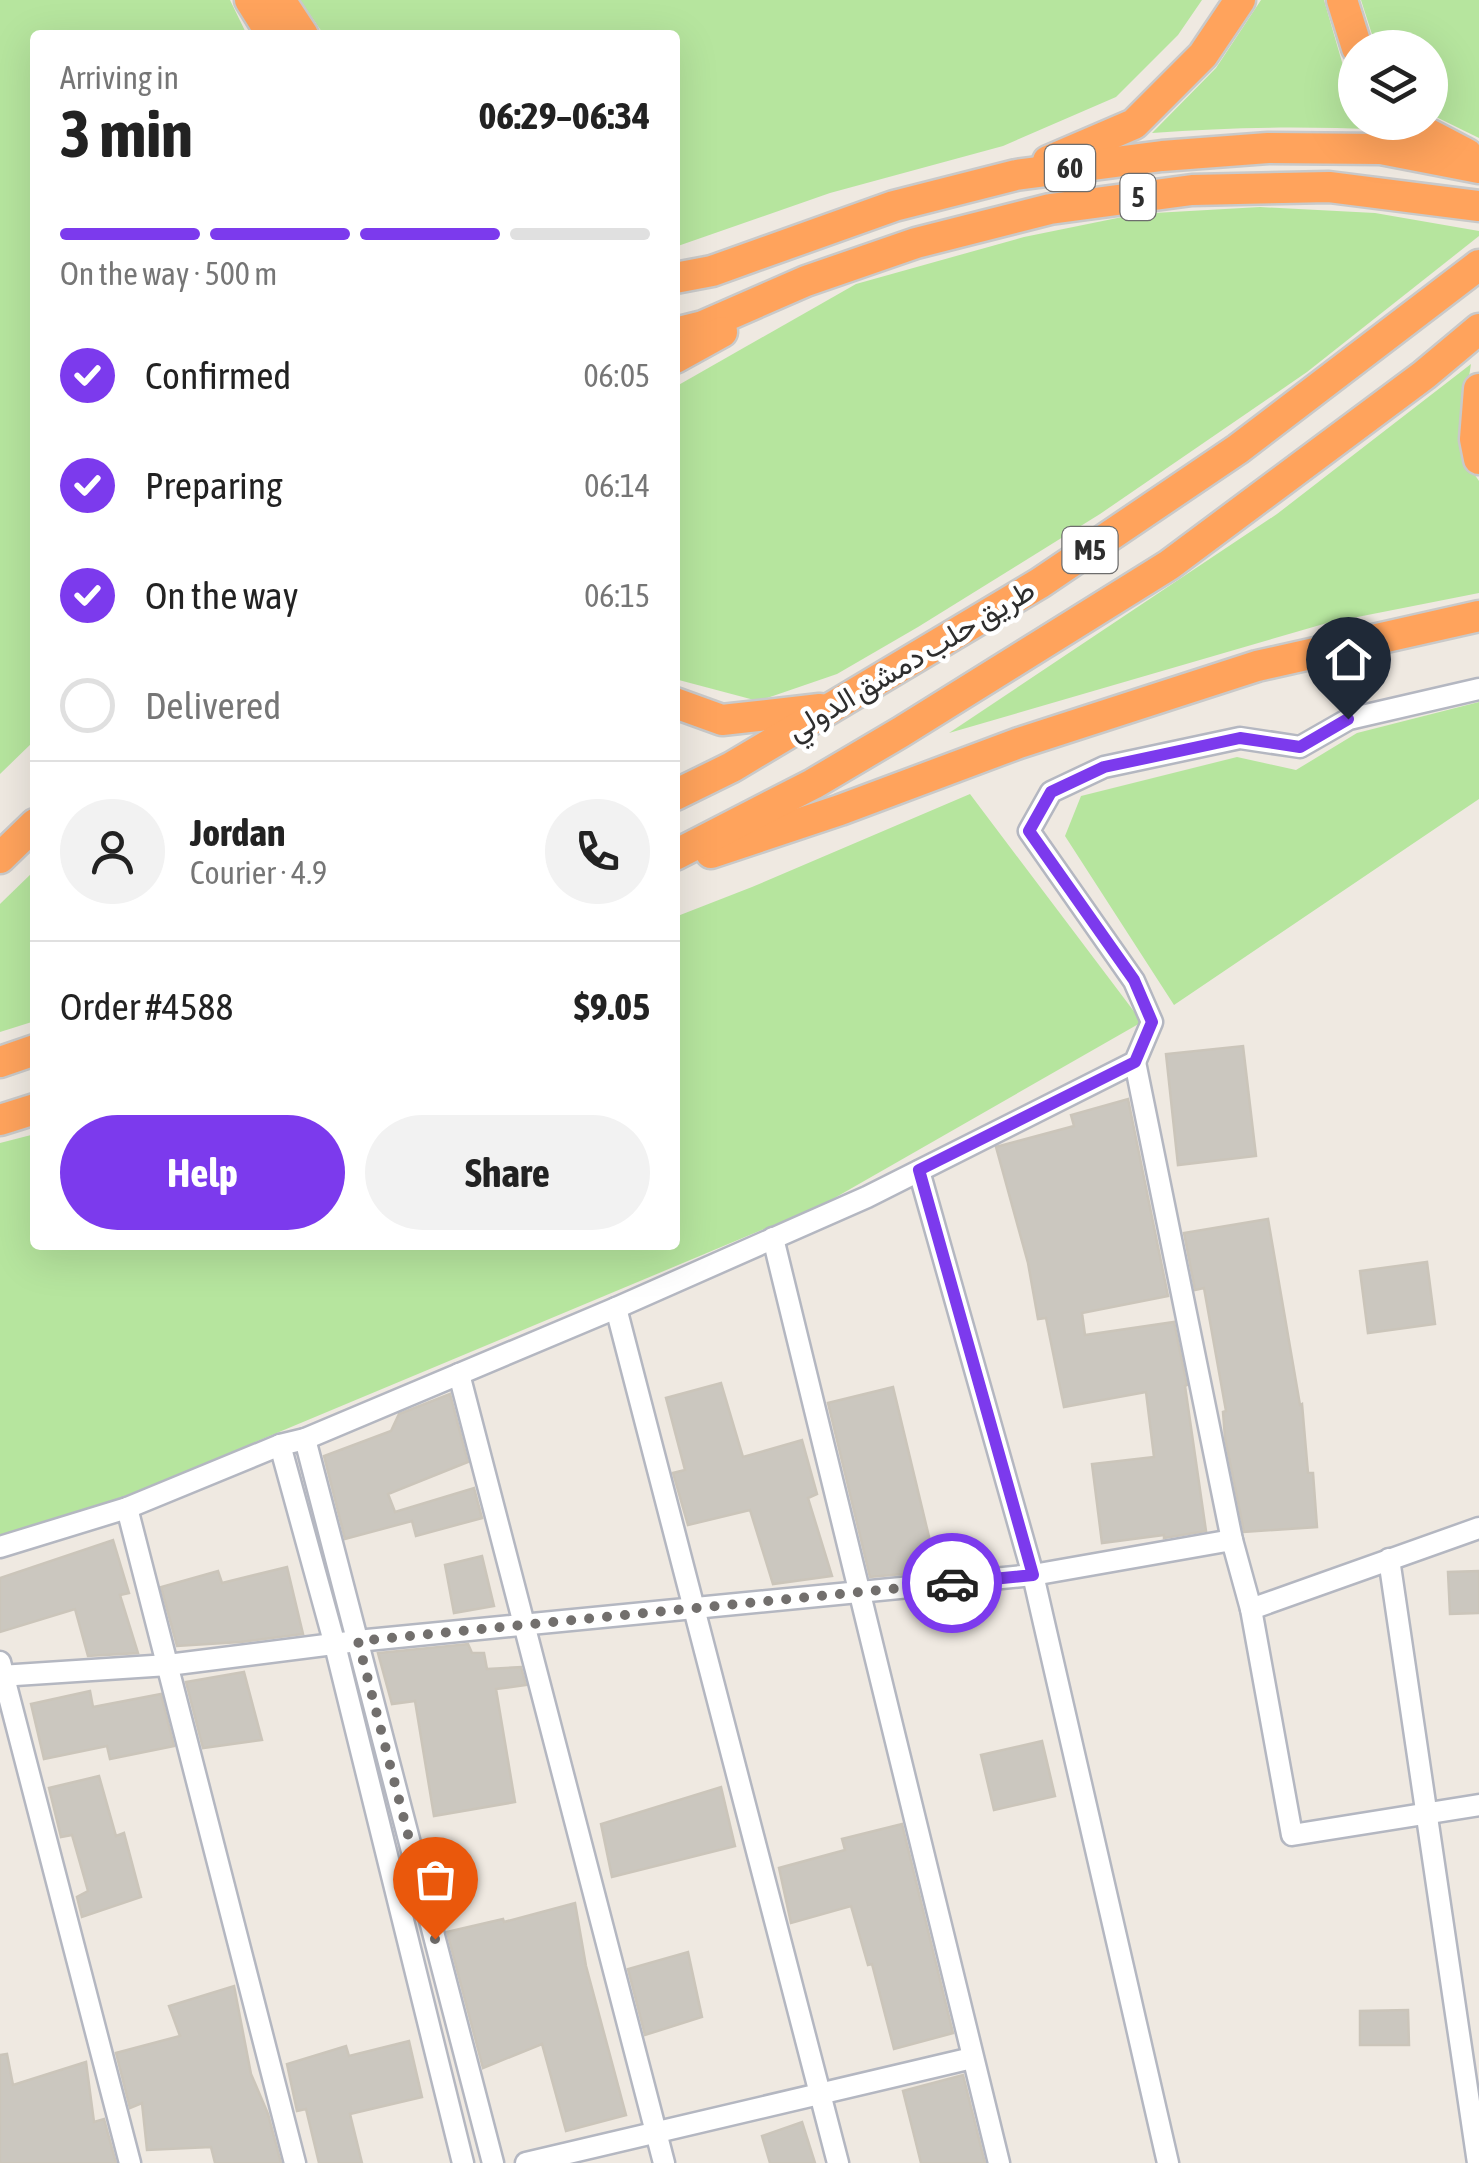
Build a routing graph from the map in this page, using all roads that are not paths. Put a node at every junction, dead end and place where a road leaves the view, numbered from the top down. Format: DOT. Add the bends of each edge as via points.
graph roads {
  1 [pos="250,0"];
  2 [pos="280,0"];
  3 [pos="1240,0"];
  4 [pos="1342,0"];
  5 [pos="269,30"];
  6 [pos="300,30"];
  7 [pos="1351,30"];
  8 [pos="1441,140"];
  9 [pos="1479,160"];
  10 [pos="1479,168"];
  11 [pos="1016,175"];
  12 [pos="1479,206"];
  13 [pos="1479,265"];
  14 [pos="680,277"];
  15 [pos="806,282"];
  16 [pos="1479,330"];
  17 [pos="680,332"];
  18 [pos="680,355"];
  19 [pos="1479,389"];
  20 [pos="1479,459"];
  21 [pos="1479,616"];
  22 [pos="1479,689"];
  23 [pos="680,705"];
  24 [pos="833,707"];
  25 [pos="680,792"];
  26 [pos="30,829"];
  27 [pos="680,852"];
  28 [pos="0,858"];
  29 [pos="680,863"];
  30 [pos="30,1052"];
  31 [pos="0,1062"];
  32 [pos="1135,1062"];
  33 [pos="30,1111"];
  34 [pos="0,1120"];
  35 [pos="919,1170"];
  36 [pos="773,1238"];
  37 [pos="616,1308"];
  38 [pos="459,1374"];
  39 [pos="305,1439"];
  40 [pos="280,1445"];
  41 [pos="127,1508"];
  42 [pos="1479,1528"];
  43 [pos="1232,1540"];
  44 [pos="0,1546"];
  45 [pos="1389,1560"];
  46 [pos="1033,1575"];
  47 [pos="860,1592"];
  48 [pos="694,1608"];
  49 [pos="1250,1608"];
  50 [pos="524,1625"];
  51 [pos="358,1641"];
  52 [pos="336,1645"];
  53 [pos="168,1665"];
  54 [pos="1,1671"];
  55 [pos="1479,1805"];
  56 [pos="1426,1813"];
  57 [pos="972,2058"];
  58 [pos="820,2094"];
  59 [pos="656,2132"];
  60 [pos="130,2163"];
  61 [pos="295,2163"];
  62 [pos="463,2163"];
  63 [pos="493,2163"];
  64 [pos="526,2163"];
  65 [pos="664,2163"];
  66 [pos="838,2163"];
  67 [pos="1000,2163"];
  68 [pos="1168,2163"];
  69 [pos="1478,2163"];
  1 -- 5 [label="highway"];
  2 -- 6 [label="highway"];
  3 -- 11 [label="highway" via="1203,55 1134,124"];
  4 -- 7 [label="highway"];
  8 -- 9 [label="highway"];
  10 -- 11 [label="highway, 60" via="1380,149 1268,148"];
  11 -- 14 [label="highway, 60" via="894,206"];
  12 -- 15 [label="highway, 5" via="1329,187 1192,190 1050,209 916,243"];
  13 -- 24 [label="highway, طريق حلب دمشق الدولي / M5" via="1238,449 1040,584"];
  15 -- 17 [label="highway"];
  15 -- 18 [label="highway"];
  16 -- 27 [label="highway, طريق حلب دمشق الدولي / M5" via="1169,566 813,784"];
  19 -- 20 [label="highway"];
  21 -- 29 [label="highway" via="1258,666"];
  22 -- 32 [label="street" via="1348,719 1300,747 1240,738 1104,767 1051,792 1029,831 1134,980 1152,1022"];
  23 -- 24 [label="highway" via="722,720"];
  24 -- 25 [label="highway, طريق حلب دمشق الدولي / M5"];
  26 -- 28 [label="highway"];
  30 -- 31 [label="highway"];
  32 -- 35 [label="street"];
  32 -- 43 [label="street"];
  33 -- 34 [label="highway"];
  35 -- 36 [label="street"];
  35 -- 46 [label="street"];
  36 -- 37 [label="street"];
  36 -- 47 [label="street"];
  37 -- 38 [label="street"];
  37 -- 48 [label="street"];
  38 -- 39 [label="street"];
  38 -- 50 [label="street"];
  39 -- 40 [label="street"];
  39 -- 51 [label="street"];
  40 -- 41 [label="street"];
  40 -- 52 [label="street"];
  41 -- 44 [label="street"];
  41 -- 53 [label="street"];
  42 -- 45 [label="street"];
  43 -- 46 [label="street"];
  43 -- 49 [label="street"];
  45 -- 49 [label="street"];
  45 -- 56 [label="street"];
  46 -- 47 [label="street"];
  46 -- 68 [label="street"];
  47 -- 48 [label="street"];
  47 -- 57 [label="street"];
  48 -- 50 [label="street"];
  48 -- 58 [label="street"];
  49 -- 56 [label="street" via="1292,1834"];
  50 -- 51 [label="street"];
  50 -- 59 [label="street"];
  51 -- 52 [label="street"];
  51 -- 63 [label="street"];
  52 -- 53 [label="street"];
  52 -- 62 [label="street"];
  53 -- 54 [label="street"];
  53 -- 61 [label="street"];
  54 -- 60 [label="street"];
  55 -- 56 [label="street"];
  56 -- 69 [label="street"];
  57 -- 58 [label="street"];
  57 -- 67 [label="street"];
  58 -- 59 [label="street"];
  58 -- 66 [label="street"];
  59 -- 64 [label="street"];
  59 -- 65 [label="street"];
}
